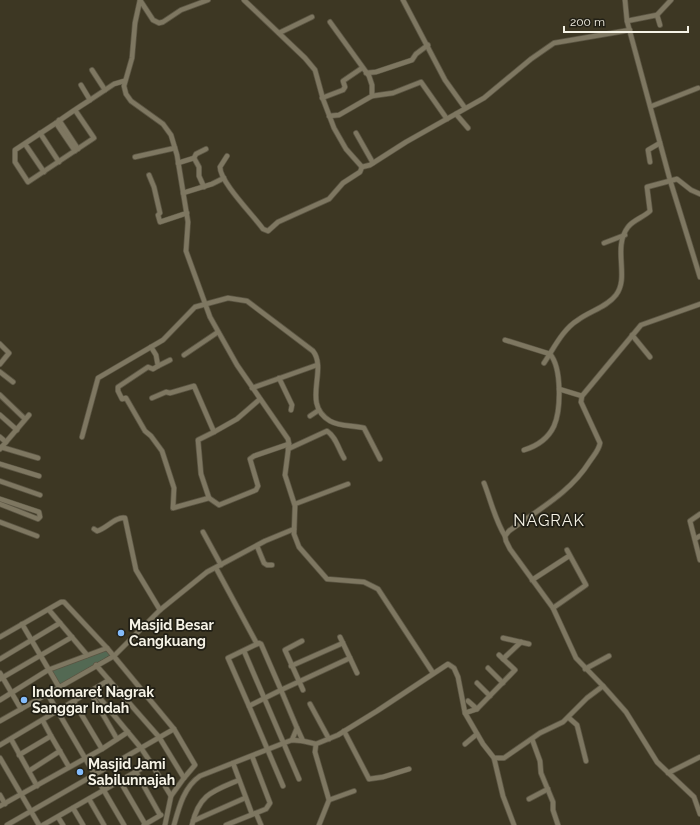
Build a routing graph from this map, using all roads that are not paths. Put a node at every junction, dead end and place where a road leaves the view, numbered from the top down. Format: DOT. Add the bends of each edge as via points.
graph roads {
  1 [pos="140,0"];
  2 [pos="208,0"];
  3 [pos="244,0"];
  4 [pos="404,0"];
  5 [pos="625,0"];
  6 [pos="671,0"];
  7 [pos="657,15"];
  8 [pos="312,17"];
  9 [pos="627,21"];
  10 [pos="330,22"];
  11 [pos="660,25"];
  12 [pos="630,30"];
  13 [pos="279,33"];
  14 [pos="428,45"];
  15 [pos="362,68"];
  16 [pos="92,70"];
  17 [pos="366,73"];
  18 [pos="124,82"];
  19 [pos="81,85"];
  20 [pos="698,88"];
  21 [pos="105,90"];
  22 [pos="372,96"];
  23 [pos="322,98"];
  24 [pos="90,100"];
  25 [pos="652,106"];
  26 [pos="465,108"];
  27 [pos="75,110"];
  28 [pos="456,114"];
  29 [pos="329,116"];
  30 [pos="447,119"];
  31 [pos="58,122"];
  32 [pos="468,128"];
  33 [pos="40,133"];
  34 [pos="356,133"];
  35 [pos="660,143"];
  36 [pos="25,144"];
  37 [pos="175,148"];
  38 [pos="206,149"];
  39 [pos="77,150"];
  40 [pos="227,156"];
  41 [pos="135,158"];
  42 [pos="194,158"];
  43 [pos="59,162"];
  44 [pos="650,162"];
  45 [pos="178,163"];
  46 [pos="372,163"];
  47 [pos="362,167"];
  48 [pos="44,172"];
  49 [pos="149,175"];
  50 [pos="224,178"];
  51 [pos="670,180"];
  52 [pos="204,187"];
  53 [pos="183,193"];
  54 [pos="700,194"];
  55 [pos="187,213"];
  56 [pos="624,235"];
  57 [pos="604,243"];
  58 [pos="700,277"];
  59 [pos="700,304"];
  60 [pos="207,305"];
  61 [pos="218,332"];
  62 [pos="632,335"];
  63 [pos="506,340"];
  64 [pos="0,344"];
  65 [pos="151,348"];
  66 [pos="550,354"];
  67 [pos="184,355"];
  68 [pos="650,357"];
  69 [pos="170,360"];
  70 [pos="544,363"];
  71 [pos="0,364"];
  72 [pos="317,365"];
  73 [pos="158,366"];
  74 [pos="0,372"];
  75 [pos="279,378"];
  76 [pos="13,382"];
  77 [pos="252,388"];
  78 [pos="559,389"];
  79 [pos="0,395"];
  80 [pos="582,396"];
  81 [pos="152,398"];
  82 [pos="260,399"];
  83 [pos="291,410"];
  84 [pos="319,410"];
  85 [pos="0,415"];
  86 [pos="310,416"];
  87 [pos="17,430"];
  88 [pos="214,432"];
  89 [pos="0,437"];
  90 [pos="82,437"];
  91 [pos="6,442"];
  92 [pos="289,446"];
  93 [pos="1,448"];
  94 [pos="524,450"];
  95 [pos="38,458"];
  96 [pos="344,458"];
  97 [pos="380,459"];
  98 [pos="0,464"];
  99 [pos="39,476"];
  100 [pos="0,481"];
  101 [pos="484,483"];
  102 [pos="348,484"];
  103 [pos="40,495"];
  104 [pos="209,498"];
  105 [pos="0,499"];
  106 [pos="0,504"];
  107 [pos="294,504"];
  108 [pos="700,514"];
  109 [pos="0,522"];
  110 [pos="94,529"];
  111 [pos="294,529"];
  112 [pos="203,532"];
  113 [pos="37,536"];
  114 [pos="505,536"];
  115 [pos="700,536"];
  116 [pos="695,539"];
  117 [pos="257,546"];
  118 [pos="566,550"];
  119 [pos="569,556"];
  120 [pos="700,558"];
  121 [pos="272,565"];
  122 [pos="219,566"];
  123 [pos="532,580"];
  124 [pos="553,608"];
  125 [pos="49,610"];
  126 [pos="160,610"];
  127 [pos="60,623"];
  128 [pos="22,624"];
  129 [pos="0,637"];
  130 [pos="72,637"];
  131 [pos="340,637"];
  132 [pos="503,638"];
  133 [pos="31,640"];
  134 [pos="302,640"];
  135 [pos="521,642"];
  136 [pos="343,643"];
  137 [pos="258,644"];
  138 [pos="529,644"];
  139 [pos="107,648"];
  140 [pos="244,651"];
  141 [pos="40,655"];
  142 [pos="87,655"];
  143 [pos="114,656"];
  144 [pos="609,656"];
  145 [pos="0,658"];
  146 [pos="350,658"];
  147 [pos="96,665"];
  148 [pos="291,666"];
  149 [pos="488,668"];
  150 [pos="585,669"];
  151 [pos="48,670"];
  152 [pos="357,673"];
  153 [pos="433,673"];
  154 [pos="1,677"];
  155 [pos="110,680"];
  156 [pos="299,682"];
  157 [pos="477,683"];
  158 [pos="503,683"];
  159 [pos="603,686"];
  160 [pos="59,687"];
  161 [pos="281,690"];
  162 [pos="303,690"];
  163 [pos="91,691"];
  164 [pos="48,693"];
  165 [pos="12,694"];
  166 [pos="490,696"];
  167 [pos="265,699"];
  168 [pos="0,700"];
  169 [pos="468,701"];
  170 [pos="74,702"];
  171 [pos="310,704"];
  172 [pos="249,706"];
  173 [pos="21,709"];
  174 [pos="477,709"];
  175 [pos="57,712"];
  176 [pos="465,713"];
  177 [pos="569,718"];
  178 [pos="43,721"];
  179 [pos="0,722"];
  180 [pos="297,728"];
  181 [pos="174,729"];
  182 [pos="344,731"];
  183 [pos="128,732"];
  184 [pos="477,734"];
  185 [pos="51,736"];
  186 [pos="159,737"];
  187 [pos="329,738"];
  188 [pos="11,739"];
  189 [pos="117,739"];
  190 [pos="532,739"];
  191 [pos="292,740"];
  192 [pos="303,741"];
  193 [pos="284,743"];
  194 [pos="316,744"];
  195 [pos="465,744"];
  196 [pos="0,745"];
  197 [pos="141,748"];
  198 [pos="102,749"];
  199 [pos="268,750"];
  200 [pos="60,752"];
  201 [pos="19,754"];
  202 [pos="252,756"];
  203 [pos="700,757"];
  204 [pos="0,758"];
  205 [pos="85,758"];
  206 [pos="494,758"];
  207 [pos="586,762"];
  208 [pos="151,763"];
  209 [pos="233,763"];
  210 [pos="69,767"];
  211 [pos="409,769"];
  212 [pos="29,770"];
  213 [pos="136,772"];
  214 [pos="668,773"];
  215 [pos="94,775"];
  216 [pos="184,778"];
  217 [pos="299,779"];
  218 [pos="239,780"];
  219 [pos="120,782"];
  220 [pos="37,786"];
  221 [pos="283,786"];
  222 [pos="548,789"];
  223 [pos="354,791"];
  224 [pos="104,792"];
  225 [pos="21,794"];
  226 [pos="0,795"];
  227 [pos="171,796"];
  228 [pos="246,798"];
  229 [pos="89,799"];
  230 [pos="529,799"];
  231 [pos="329,800"];
  232 [pos="5,804"];
  233 [pos="0,806"];
  234 [pos="73,808"];
  235 [pos="31,811"];
  236 [pos="167,812"];
  237 [pos="254,813"];
  238 [pos="700,814"];
  239 [pos="160,815"];
  240 [pos="58,816"];
  241 [pos="239,820"];
  242 [pos="192,823"];
  243 [pos="7,825"];
  244 [pos="39,825"];
  245 [pos="43,825"];
  246 [pos="63,825"];
  247 [pos="83,825"];
  248 [pos="104,825"];
  249 [pos="124,825"];
  250 [pos="144,825"];
  251 [pos="165,825"];
  252 [pos="174,825"];
  253 [pos="226,825"];
  254 [pos="242,825"];
  255 [pos="262,825"];
  256 [pos="319,825"];
  257 [pos="514,825"];
  258 [pos="558,825"];
  1 -- 2 [label="street" via="153,20 158,23 181,10"];
  1 -- 18 [label="street" via="134,23 132,58"];
  3 -- 13 [label="street"];
  4 -- 14 [label="street"];
  5 -- 9 [label="street"];
  6 -- 7 [label="street"];
  7 -- 9 [label="street"];
  7 -- 11 [label="street"];
  8 -- 13 [label="street"];
  9 -- 12 [label="street"];
  10 -- 15 [label="street"];
  12 -- 25 [label="street"];
  12 -- 26 [label="street" via="554,43 484,98"];
  13 -- 23 [label="street" via="315,70"];
  14 -- 17 [label="street" via="412,60"];
  14 -- 26 [label="street" via="445,80"];
  15 -- 17 [label="street"];
  15 -- 23 [label="street" via="343,81 343,90"];
  16 -- 21 [label="street"];
  17 -- 22 [label="street" via="372,85"];
  18 -- 21 [label="street" via="114,84"];
  18 -- 37 [label="street" via="128,98 166,127"];
  19 -- 24 [label="street"];
  20 -- 25 [label="street"];
  21 -- 24 [label="street"];
  22 -- 29 [label="street" via="339,115"];
  22 -- 30 [label="street" via="393,93 421,82"];
  23 -- 29 [label="street"];
  24 -- 27 [label="street"];
  25 -- 35 [label="street"];
  26 -- 28 [label="street"];
  27 -- 31 [label="street"];
  27 -- 39 [label="street" via="94,138"];
  28 -- 30 [label="street"];
  28 -- 32 [label="street"];
  29 -- 47 [label="street" via="342,143"];
  30 -- 46 [label="street"];
  31 -- 33 [label="street"];
  31 -- 39 [label="street"];
  33 -- 36 [label="street"];
  33 -- 43 [label="street"];
  34 -- 46 [label="street"];
  35 -- 44 [label="street" via="648,150"];
  35 -- 51 [label="street"];
  36 -- 48 [label="street"];
  36 -- 48 [label="street" via="15,150 14,162 28,182"];
  37 -- 41 [label="street"];
  37 -- 45 [label="street"];
  38 -- 42 [label="street"];
  39 -- 43 [label="street"];
  40 -- 50 [label="street" via="220,167"];
  42 -- 45 [label="street"];
  42 -- 52 [label="street"];
  43 -- 48 [label="street"];
  45 -- 53 [label="street"];
  46 -- 47 [label="street"];
  47 -- 50 [label="street" via="360,172 343,184 330,199 278,222 268,231 263,229"];
  49 -- 55 [label="street" via="154,187 160,222"];
  50 -- 52 [label="street"];
  51 -- 54 [label="street" via="677,178"];
  51 -- 56 [label="street" via="647,187 650,211 631,224"];
  51 -- 58 [label="street"];
  52 -- 53 [label="street"];
  53 -- 55 [label="street"];
  55 -- 60 [label="street" via="186,251"];
  56 -- 57 [label="street"];
  56 -- 66 [label="street" via="620,256 621,287 617,294 611,301 569,326"];
  59 -- 62 [label="street" via="644,324"];
  60 -- 61 [label="street"];
  60 -- 65 [label="street" via="195,307 167,337"];
  60 -- 72 [label="street" via="228,298 247,301 312,351"];
  61 -- 67 [label="street"];
  61 -- 77 [label="street"];
  62 -- 68 [label="street"];
  62 -- 80 [label="street"];
  63 -- 66 [label="street"];
  64 -- 71 [label="street" via="9,353"];
  65 -- 73 [label="street" via="156,355"];
  65 -- 90 [label="street" via="98,378"];
  66 -- 70 [label="street"];
  66 -- 78 [label="street" via="557,367"];
  69 -- 73 [label="street"];
  72 -- 75 [label="street"];
  72 -- 84 [label="street" via="315,396"];
  73 -- 104 [label="street" via="148,367 118,387 118,391 122,399 126,398 145,431 162,451 174,488 173,508"];
  74 -- 76 [label="street"];
  75 -- 77 [label="street"];
  75 -- 83 [label="street" via="292,405"];
  77 -- 82 [label="street"];
  78 -- 80 [label="street"];
  78 -- 94 [label="street" via="554,425 540,443"];
  79 -- 87 [label="street" via="27,417"];
  80 -- 114 [label="street" via="582,404 600,442 598,449 568,489"];
  81 -- 88 [label="street" via="194,386"];
  82 -- 88 [label="street" via="237,419"];
  82 -- 92 [label="street" via="286,434"];
  84 -- 86 [label="street"];
  84 -- 97 [label="street" via="336,423 364,428 375,454"];
  85 -- 87 [label="street"];
  87 -- 91 [label="street"];
  88 -- 104 [label="street" via="198,440 201,474"];
  89 -- 91 [label="street"];
  91 -- 93 [label="street"];
  92 -- 96 [label="street" via="327,431 336,441 336,446"];
  92 -- 104 [label="street" via="250,459 258,486 256,490 219,505"];
  92 -- 107 [label="street" via="285,475"];
  93 -- 95 [label="street"];
  98 -- 99 [label="street"];
  100 -- 103 [label="street"];
  101 -- 114 [label="street" via="495,509 498,524"];
  102 -- 107 [label="street"];
  105 -- 106 [label="street" via="41,514 38,519"];
  107 -- 111 [label="street"];
  108 -- 116 [label="street" via="690,521"];
  109 -- 113 [label="street"];
  110 -- 126 [label="street" via="100,530 119,518 125,518 136,570"];
  111 -- 117 [label="street"];
  111 -- 153 [label="street" via="299,547 327,579 364,582 378,589"];
  112 -- 122 [label="street"];
  114 -- 123 [label="street" via="508,545"];
  115 -- 116 [label="street"];
  116 -- 120 [label="street"];
  117 -- 121 [label="street" via="266,565"];
  117 -- 122 [label="street"];
  118 -- 119 [label="street"];
  119 -- 123 [label="street"];
  119 -- 124 [label="street" via="586,585"];
  122 -- 126 [label="street" via="194,581"];
  122 -- 137 [label="street"];
  123 -- 124 [label="street"];
  124 -- 150 [label="street" via="576,658"];
  125 -- 127 [label="street"];
  125 -- 128 [label="street"];
  125 -- 139 [label="street" via="64,602"];
  126 -- 143 [label="street"];
  127 -- 130 [label="street"];
  127 -- 133 [label="street"];
  128 -- 129 [label="street"];
  128 -- 133 [label="street"];
  130 -- 141 [label="street"];
  130 -- 142 [label="street"];
  131 -- 136 [label="street"];
  132 -- 135 [label="street"];
  133 -- 141 [label="street"];
  133 -- 145 [label="street"];
  134 -- 148 [label="street" via="285,649"];
  135 -- 138 [label="street"];
  135 -- 158 [label="street" via="501,657 515,670"];
  136 -- 146 [label="street"];
  136 -- 148 [label="street"];
  137 -- 140 [label="street"];
  137 -- 161 [label="street" via="261,644"];
  139 -- 142 [label="street"];
  139 -- 143 [label="street"];
  140 -- 167 [label="street"];
  140 -- 172 [label="street" via="229,657 228,660"];
  141 -- 151 [label="street"];
  141 -- 154 [label="street"];
  142 -- 151 [label="street"];
  143 -- 147 [label="street"];
  143 -- 181 [label="street"];
  144 -- 150 [label="street"];
  146 -- 152 [label="street"];
  146 -- 156 [label="street"];
  147 -- 155 [label="street"];
  147 -- 160 [label="street"];
  148 -- 156 [label="street"];
  149 -- 158 [label="street"];
  150 -- 159 [label="street"];
  151 -- 160 [label="street"];
  151 -- 165 [label="street"];
  153 -- 176 [label="street" via="446,664 454,668 460,682"];
  153 -- 182 [label="street"];
  154 -- 165 [label="street"];
  155 -- 163 [label="street"];
  155 -- 186 [label="street"];
  156 -- 161 [label="street"];
  156 -- 162 [label="street"];
  157 -- 166 [label="street"];
  158 -- 166 [label="street"];
  159 -- 177 [label="street" via="587,698"];
  159 -- 214 [label="street" via="626,712 653,758"];
  160 -- 164 [label="street"];
  161 -- 167 [label="street"];
  161 -- 180 [label="street"];
  163 -- 170 [label="street"];
  163 -- 183 [label="street"];
  163 -- 189 [label="street"];
  164 -- 173 [label="street"];
  164 -- 175 [label="street"];
  165 -- 168 [label="street"];
  165 -- 173 [label="street"];
  166 -- 174 [label="street"];
  167 -- 172 [label="street"];
  167 -- 193 [label="street"];
  169 -- 174 [label="street"];
  170 -- 175 [label="street"];
  170 -- 198 [label="street"];
  171 -- 187 [label="street"];
  172 -- 199 [label="street"];
  173 -- 179 [label="street"];
  174 -- 176 [label="street"];
  175 -- 178 [label="street"];
  175 -- 205 [label="street"];
  176 -- 184 [label="street"];
  177 -- 190 [label="street"];
  177 -- 207 [label="street" via="577,726"];
  178 -- 185 [label="street"];
  178 -- 188 [label="street"];
  180 -- 191 [label="street"];
  180 -- 192 [label="street"];
  181 -- 186 [label="street"];
  181 -- 216 [label="street" via="195,765"];
  182 -- 187 [label="street"];
  182 -- 211 [label="street" via="369,779"];
  183 -- 189 [label="street"];
  183 -- 197 [label="street"];
  184 -- 195 [label="street"];
  184 -- 206 [label="street"];
  185 -- 200 [label="street"];
  185 -- 201 [label="street"];
  186 -- 197 [label="street"];
  186 -- 216 [label="street"];
  187 -- 194 [label="street"];
  188 -- 196 [label="street"];
  188 -- 201 [label="street"];
  189 -- 198 [label="street"];
  190 -- 206 [label="street" via="504,758"];
  190 -- 222 [label="street"];
  191 -- 192 [label="street"];
  191 -- 193 [label="street"];
  192 -- 194 [label="street"];
  193 -- 199 [label="street"];
  193 -- 217 [label="street"];
  194 -- 231 [label="street" via="315,752"];
  197 -- 208 [label="street"];
  197 -- 215 [label="street"];
  198 -- 205 [label="street"];
  199 -- 202 [label="street"];
  199 -- 221 [label="street"];
  200 -- 210 [label="street"];
  200 -- 212 [label="street"];
  201 -- 212 [label="street"];
  202 -- 209 [label="street"];
  202 -- 237 [label="street" via="270,802 266,809"];
  203 -- 214 [label="street"];
  204 -- 225 [label="street"];
  205 -- 210 [label="street"];
  205 -- 215 [label="street"];
  206 -- 257 [label="street" via="503,796"];
  208 -- 213 [label="street"];
  208 -- 227 [label="street"];
  209 -- 218 [label="street"];
  209 -- 252 [label="street" via="204,774 192,783 180,803"];
  210 -- 220 [label="street"];
  212 -- 220 [label="street"];
  213 -- 219 [label="street"];
  213 -- 239 [label="street"];
  214 -- 238 [label="street" via="690,791"];
  215 -- 224 [label="street"];
  215 -- 235 [label="street"];
  216 -- 227 [label="street"];
  218 -- 228 [label="street"];
  218 -- 242 [label="street" via="207,794"];
  219 -- 224 [label="street"];
  219 -- 250 [label="street"];
  220 -- 225 [label="street"];
  222 -- 230 [label="street"];
  222 -- 258 [label="street"];
  223 -- 231 [label="street"];
  224 -- 229 [label="street"];
  224 -- 249 [label="street"];
  225 -- 232 [label="street"];
  225 -- 235 [label="street"];
  226 -- 232 [label="street"];
  227 -- 236 [label="street"];
  228 -- 237 [label="street"];
  228 -- 242 [label="street"];
  229 -- 234 [label="street"];
  229 -- 248 [label="street"];
  231 -- 256 [label="street"];
  232 -- 233 [label="street"];
  234 -- 240 [label="street"];
  234 -- 247 [label="street"];
  235 -- 243 [label="street"];
  235 -- 244 [label="street"];
  236 -- 239 [label="street"];
  236 -- 251 [label="street"];
  237 -- 241 [label="street"];
  237 -- 255 [label="street"];
  239 -- 250 [label="street"];
  240 -- 245 [label="street"];
  240 -- 246 [label="street"];
  241 -- 253 [label="street"];
  241 -- 254 [label="street"];
}
